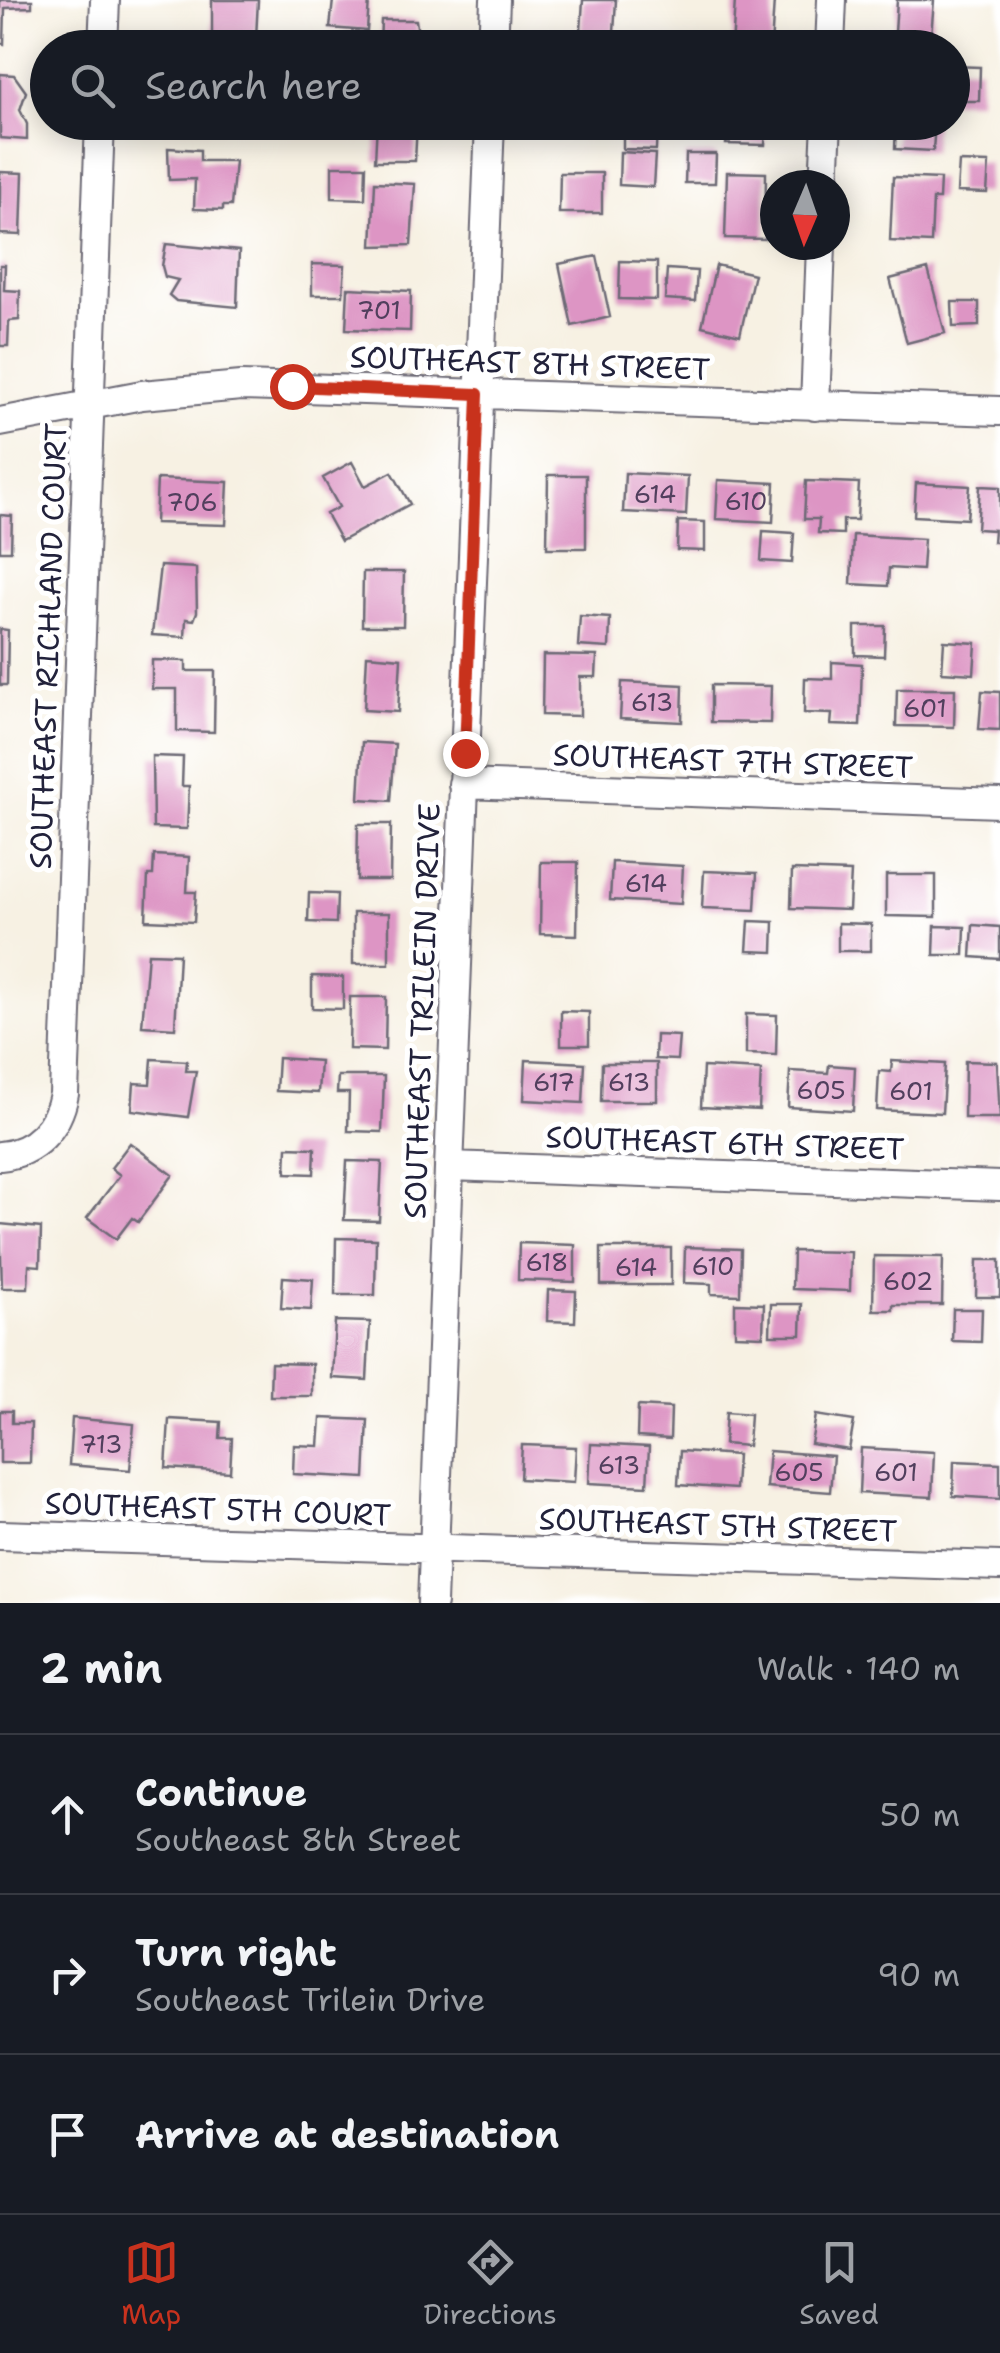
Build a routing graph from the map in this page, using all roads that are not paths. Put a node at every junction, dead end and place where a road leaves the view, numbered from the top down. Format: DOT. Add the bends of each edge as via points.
graph roads {
  1 [pos="105,0"];
  2 [pos="495,0"];
  3 [pos="832,0"];
  4 [pos="104,30"];
  5 [pos="494,30"];
  6 [pos="831,30"];
  7 [pos="99,140"];
  8 [pos="489,140"];
  9 [pos="826,140"];
  10 [pos="825,170"];
  11 [pos="820,260"];
  12 [pos="478,394"];
  13 [pos="90,404"];
  14 [pos="814,406"];
  15 [pos="1000,411"];
  16 [pos="0,422"];
  17 [pos="463,784"];
  18 [pos="1000,803"];
  19 [pos="0,1156"];
  20 [pos="448,1166"];
  21 [pos="1000,1186"];
  22 [pos="0,1535"];
  23 [pos="434,1549"];
  24 [pos="1000,1566"];
  25 [pos="432,1603"];
  1 -- 4 [label="street"];
  2 -- 5 [label="street"];
  3 -- 6 [label="street"];
  7 -- 13 [label="street, SOUTHEAST RICHLAND COURT"];
  8 -- 12 [label="street, SOUTHEAST TRILEIN DRIVE"];
  9 -- 10 [label="street"];
  11 -- 14 [label="street"];
  12 -- 13 [label="street, SOUTHEAST 8TH STREET" via="242,386"];
  12 -- 14 [label="street, SOUTHEAST 8TH STREET"];
  12 -- 17 [label="street, SOUTHEAST TRILEIN DRIVE"];
  13 -- 16 [label="street, SOUTHEAST 8TH STREET"];
  13 -- 19 [label="street, SOUTHEAST RICHLAND COURT" via="64,1094 42,1138"];
  14 -- 15 [label="street, SOUTHEAST 8TH STREET"];
  17 -- 18 [label="street, SOUTHEAST 7TH STREET"];
  17 -- 20 [label="street, SOUTHEAST TRILEIN DRIVE"];
  20 -- 21 [label="street, SOUTHEAST 6TH STREET"];
  20 -- 23 [label="street, SOUTHEAST TRILEIN DRIVE"];
  22 -- 23 [label="street, SOUTHEAST 5TH COURT"];
  23 -- 24 [label="street, SOUTHEAST 5TH STREET"];
  23 -- 25 [label="street, SOUTHEAST TRILEIN DRIVE"];
}
